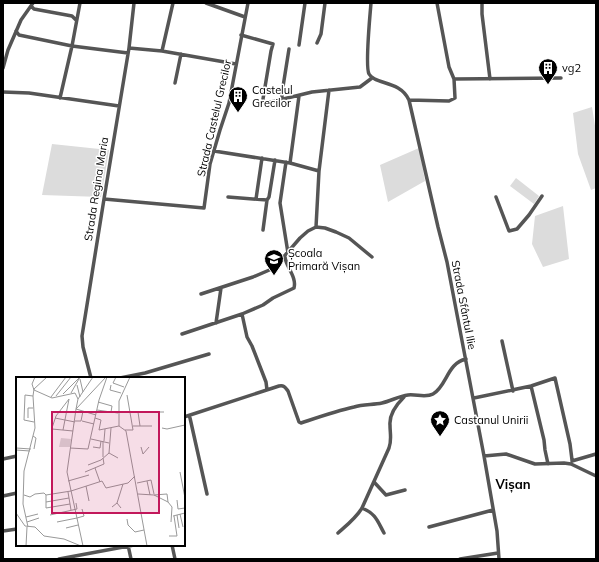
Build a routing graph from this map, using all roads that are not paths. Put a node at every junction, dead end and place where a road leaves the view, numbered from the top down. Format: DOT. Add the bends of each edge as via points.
graph roads {
  1 [pos="80,3"];
  2 [pos="134,3"];
  3 [pos="173,3"];
  4 [pos="206,3"];
  5 [pos="248,3"];
  6 [pos="305,3"];
  7 [pos="326,3"];
  8 [pos="371,3"];
  9 [pos="437,3"];
  10 [pos="482,3"];
  11 [pos="32,4"];
  12 [pos="245,17"];
  13 [pos="76,20"];
  14 [pos="16,31"];
  15 [pos="241,35"];
  16 [pos="318,43"];
  17 [pos="299,45"];
  18 [pos="72,46"];
  19 [pos="129,48"];
  20 [pos="289,49"];
  21 [pos="162,51"];
  22 [pos="128,53"];
  23 [pos="181,54"];
  24 [pos="236,64"];
  25 [pos="3,68"];
  26 [pos="372,78"];
  27 [pos="561,78"];
  28 [pos="454,79"];
  29 [pos="490,79"];
  30 [pos="175,83"];
  31 [pos="330,90"];
  32 [pos="3,92"];
  33 [pos="299,96"];
  34 [pos="60,98"];
  35 [pos="282,100"];
  36 [pos="409,100"];
  37 [pos="119,106"];
  38 [pos="214,151"];
  39 [pos="262,158"];
  40 [pos="275,160"];
  41 [pos="288,162"];
  42 [pos="319,170"];
  43 [pos="542,196"];
  44 [pos="228,197"];
  45 [pos="496,197"];
  46 [pos="104,199"];
  47 [pos="256,199"];
  48 [pos="267,200"];
  49 [pos="316,227"];
  50 [pos="263,230"];
  51 [pos="286,255"];
  52 [pos="372,257"];
  53 [pos="221,288"];
  54 [pos="201,294"];
  55 [pos="242,314"];
  56 [pos="216,323"];
  57 [pos="182,334"];
  58 [pos="502,341"];
  59 [pos="209,354"];
  60 [pos="466,360"];
  61 [pos="91,377"];
  62 [pos="125,377"];
  63 [pos="531,386"];
  64 [pos="267,390"];
  65 [pos="513,390"];
  66 [pos="405,396"];
  67 [pos="474,398"];
  68 [pos="189,416"];
  69 [pos="185,417"];
  70 [pos="596,454"];
  71 [pos="16,456"];
  72 [pos="484,456"];
  73 [pos="3,458"];
  74 [pos="572,462"];
  75 [pos="548,464"];
  76 [pos="596,476"];
  77 [pos="374,482"];
  78 [pos="405,490"];
  79 [pos="16,493"];
  80 [pos="207,494"];
  81 [pos="3,496"];
  82 [pos="362,508"];
  83 [pos="493,510"];
  84 [pos="429,527"];
  85 [pos="16,529"];
  86 [pos="3,531"];
  87 [pos="338,533"];
  88 [pos="384,533"];
  89 [pos="107,546"];
  90 [pos="128,546"];
  91 [pos="172,546"];
  92 [pos="108,550"];
  93 [pos="498,553"];
  94 [pos="59,559"];
  95 [pos="131,559"];
  96 [pos="175,559"];
  97 [pos="460,559"];
  98 [pos="499,559"];
  1 -- 13 [label="street"];
  2 -- 19 [label="street, Strada Regina Maria"];
  3 -- 21 [label="street"];
  4 -- 12 [label="street"];
  5 -- 12 [label="street, Strada Castelul Grecilor"];
  6 -- 17 [label="street"];
  7 -- 16 [label="street"];
  8 -- 26 [label="street" via="368,74"];
  9 -- 28 [label="street" via="449,67"];
  10 -- 29 [label="street"];
  11 -- 13 [label="street" via="34,9 72,16"];
  11 -- 14 [label="street"];
  12 -- 15 [label="street, Strada Castelul Grecilor"];
  13 -- 18 [label="street"];
  14 -- 18 [label="street" via="19,35"];
  14 -- 25 [label="street"];
  15 -- 24 [label="street, Strada Castelul Grecilor"];
  15 -- 35 [label="street" via="273,44 263,101 267,103"];
  18 -- 22 [label="street"];
  18 -- 34 [label="street"];
  19 -- 21 [label="street"];
  19 -- 22 [label="street, Strada Regina Maria"];
  20 -- 35 [label="street"];
  21 -- 23 [label="street"];
  22 -- 37 [label="street, Strada Regina Maria"];
  23 -- 24 [label="street"];
  23 -- 30 [label="street"];
  24 -- 38 [label="street, Strada Castelul Grecilor" via="229,103"];
  26 -- 31 [label="street" via="360,87"];
  26 -- 36 [label="street" via="398,88"];
  27 -- 29 [label="street"];
  28 -- 29 [label="street"];
  28 -- 36 [label="street" via="455,98 452,100"];
  31 -- 33 [label="street"];
  31 -- 42 [label="street"];
  32 -- 34 [label="street"];
  33 -- 35 [label="street"];
  33 -- 41 [label="street"];
  34 -- 37 [label="street"];
  36 -- 60 [label="street, Strada Sfântul Ilie" via="447,262"];
  37 -- 46 [label="street, Strada Regina Maria"];
  38 -- 39 [label="street"];
  38 -- 46 [label="street, Strada Castelul Grecilor" via="204,208"];
  39 -- 40 [label="street"];
  39 -- 47 [label="street"];
  40 -- 41 [label="street"];
  40 -- 48 [label="street"];
  41 -- 42 [label="street"];
  41 -- 51 [label="street" via="280,203"];
  42 -- 49 [label="street"];
  43 -- 45 [label="street" via="517,229 509,231"];
  44 -- 47 [label="street"];
  46 -- 61 [label="street, Strada Regina Maria" via="82,336"];
  47 -- 48 [label="street"];
  48 -- 50 [label="street"];
  49 -- 51 [label="street" via="304,235"];
  49 -- 52 [label="street" via="349,238"];
  51 -- 53 [label="street" via="274,268"];
  51 -- 55 [label="street" via="294,279 294,288"];
  53 -- 54 [label="street"];
  53 -- 56 [label="street"];
  55 -- 56 [label="street"];
  55 -- 64 [label="street" via="247,337"];
  56 -- 57 [label="street"];
  58 -- 65 [label="street"];
  59 -- 62 [label="street"];
  60 -- 66 [label="street" via="459,362 449,371 434,394"];
  60 -- 67 [label="street, Strada Sfântul Ilie"];
  63 -- 65 [label="street"];
  63 -- 74 [label="street" via="555,378"];
  63 -- 75 [label="street"];
  64 -- 66 [label="street" via="285,386 301,423 356,406 381,403"];
  64 -- 68 [label="street"];
  65 -- 67 [label="street"];
  66 -- 77 [label="street" via="392,414 391,441"];
  67 -- 72 [label="street, Strada Sfântul Ilie"];
  68 -- 69 [label="street"];
  68 -- 80 [label="street"];
  70 -- 74 [label="street"];
  71 -- 73 [label="street"];
  72 -- 75 [label="street" via="506,454 535,464"];
  72 -- 83 [label="street, Strada Sfântul Ilie"];
  74 -- 75 [label="street"];
  74 -- 76 [label="street"];
  77 -- 78 [label="street" via="386,495"];
  77 -- 82 [label="street"];
  79 -- 81 [label="street"];
  82 -- 87 [label="street"];
  82 -- 88 [label="street" via="372,513"];
  83 -- 84 [label="street"];
  83 -- 93 [label="street, Strada Sfântul Ilie"];
  85 -- 86 [label="street"];
  89 -- 92 [label="street"];
  90 -- 92 [label="street"];
  90 -- 95 [label="street"];
  91 -- 96 [label="street"];
  92 -- 94 [label="street"];
  93 -- 97 [label="street"];
  93 -- 98 [label="street, Strada Sfântul Ilie"];
}
